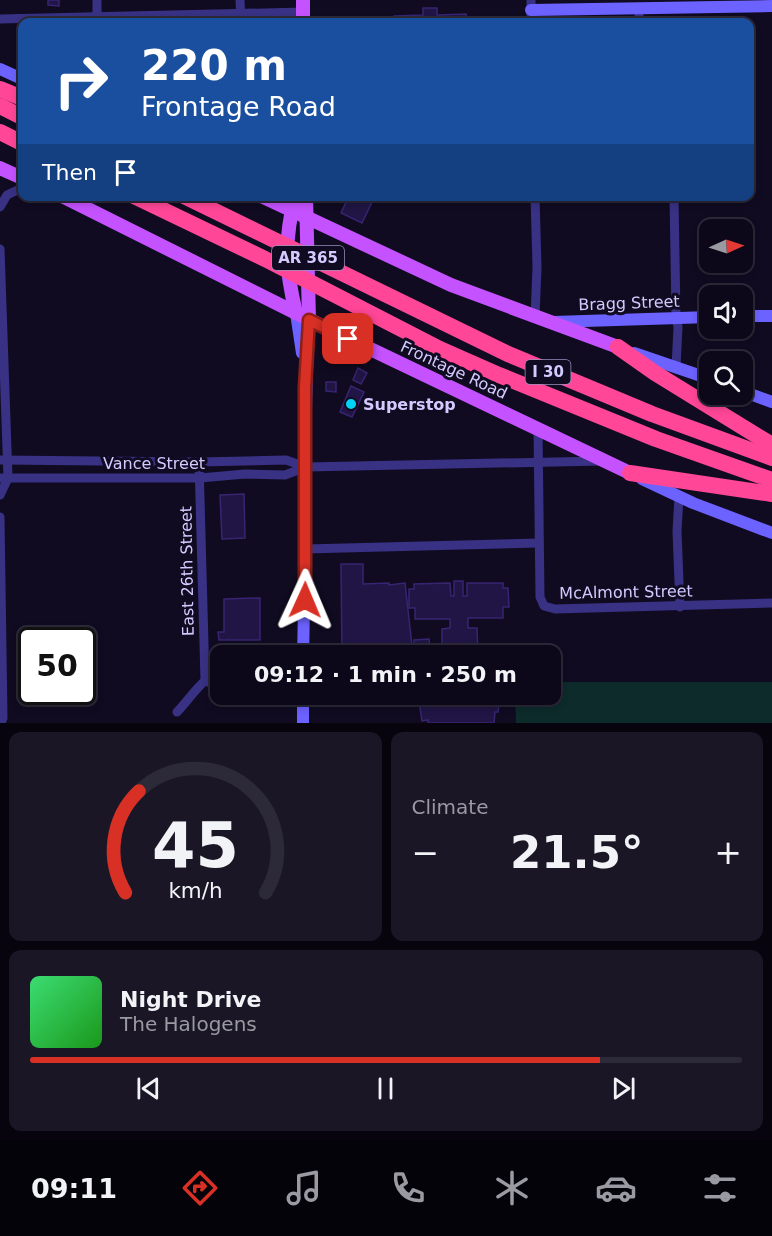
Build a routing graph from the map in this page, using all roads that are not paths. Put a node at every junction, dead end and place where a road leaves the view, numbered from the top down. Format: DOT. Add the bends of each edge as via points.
graph roads {
  1 [pos="97,0"];
  2 [pos="240,0"];
  3 [pos="772,6"];
  4 [pos="639,9"];
  5 [pos="303,11"];
  6 [pos="531,11"];
  7 [pos="97,18"];
  8 [pos="241,18"];
  9 [pos="639,18"];
  10 [pos="0,19"];
  11 [pos="18,19"];
  12 [pos="0,69"];
  13 [pos="18,78"];
  14 [pos="0,88"];
  15 [pos="18,96"];
  16 [pos="0,106"];
  17 [pos="18,115"];
  18 [pos="0,132"];
  19 [pos="18,141"];
  20 [pos="0,168"];
  21 [pos="18,176"];
  22 [pos="18,190"];
  23 [pos="72,201"];
  24 [pos="144,201"];
  25 [pos="195,201"];
  26 [pos="270,201"];
  27 [pos="294,201"];
  28 [pos="306,201"];
  29 [pos="535,201"];
  30 [pos="674,201"];
  31 [pos="0,207"];
  32 [pos="291,212"];
  33 [pos="308,218"];
  34 [pos="0,249"];
  35 [pos="296,313"];
  36 [pos="753,316"];
  37 [pos="772,316"];
  38 [pos="535,317"];
  39 [pos="676,317"];
  40 [pos="699,317"];
  41 [pos="309,320"];
  42 [pos="549,322"];
  43 [pos="618,347"];
  44 [pos="676,367"];
  45 [pos="699,375"];
  46 [pos="305,387"];
  47 [pos="753,395"];
  48 [pos="772,402"];
  49 [pos="538,428"];
  50 [pos="772,445"];
  51 [pos="772,458"];
  52 [pos="4,460"];
  53 [pos="605,461"];
  54 [pos="199,462"];
  55 [pos="538,463"];
  56 [pos="306,466"];
  57 [pos="630,473"];
  58 [pos="4,478"];
  59 [pos="200,478"];
  60 [pos="772,480"];
  61 [pos="772,494"];
  62 [pos="0,495"];
  63 [pos="680,497"];
  64 [pos="0,517"];
  65 [pos="772,533"];
  66 [pos="539,540"];
  67 [pos="305,549"];
  68 [pos="772,603"];
  69 [pos="681,607"];
  70 [pos="303,645"];
  71 [pos="210,677"];
  72 [pos="205,680"];
  73 [pos="210,683"];
  74 [pos="303,705"];
  75 [pos="177,712"];
  76 [pos="1,723"];
  77 [pos="303,723"];
  1 -- 7 [label="street"];
  2 -- 8 [label="street"];
  3 -- 4 [label="main road"];
  4 -- 6 [label="main road"];
  4 -- 9 [label="street"];
  5 -- 8 [label="street"];
  10 -- 11 [label="street"];
  12 -- 13 [label="main road"];
  14 -- 15 [label="highway"];
  16 -- 17 [label="highway"];
  18 -- 19 [label="highway"];
  20 -- 21 [label="main road"];
  22 -- 31 [label="street" via="7,195"];
  23 -- 35 [label="main road, Frontage Road"];
  24 -- 60 [label="highway, I 30" via="440,349 656,439"];
  25 -- 51 [label="highway, I 30" via="461,333 555,375"];
  26 -- 32 [label="main road"];
  27 -- 32 [label="main road, AR 365"];
  28 -- 33 [label="main road, AR 365"];
  29 -- 38 [label="street"];
  30 -- 39 [label="street"];
  32 -- 33 [label="main road"];
  32 -- 35 [label="main road, AR 365" via="286,266"];
  33 -- 38 [label="main road" via="451,285"];
  33 -- 41 [label="main road, AR 365"];
  34 -- 52 [label="street"];
  35 -- 41 [label="main road, Frontage Road"];
  35 -- 46 [label="main road, AR 365"];
  36 -- 37 [label="main road"];
  38 -- 42 [label="main road"];
  39 -- 40 [label="main road, Bragg Street"];
  39 -- 42 [label="main road, Bragg Street"];
  39 -- 44 [label="street"];
  41 -- 46 [label="main road, AR 365"];
  41 -- 49 [label="main road, Frontage Road"];
  42 -- 43 [label="main road"];
  43 -- 44 [label="main road"];
  43 -- 50 [label="highway"];
  44 -- 45 [label="main road"];
  46 -- 56 [label="main road, AR 365"];
  47 -- 48 [label="main road"];
  49 -- 53 [label="main road, Frontage Road"];
  49 -- 55 [label="street"];
  52 -- 54 [label="street, Vance Street"];
  52 -- 58 [label="street"];
  53 -- 55 [label="street, Vance Street"];
  53 -- 57 [label="main road, Frontage Road"];
  54 -- 56 [label="street, Vance Street" via="286,460"];
  54 -- 59 [label="street, East 26th Street"];
  55 -- 56 [label="street, Vance Street"];
  55 -- 66 [label="street"];
  56 -- 59 [label="street, Vance Street" via="285,475"];
  56 -- 67 [label="main road, AR 365"];
  57 -- 61 [label="highway"];
  57 -- 63 [label="main road, Frontage Road"];
  58 -- 59 [label="street, Vance Street"];
  58 -- 62 [label="street"];
  59 -- 72 [label="street, East 26th Street"];
  63 -- 65 [label="main road, Frontage Road"];
  63 -- 69 [label="street" via="677,531"];
  64 -- 76 [label="street"];
  66 -- 67 [label="street"];
  66 -- 69 [label="street, McAlmont Street" via="540,597 544,606"];
  67 -- 70 [label="main road, AR 365"];
  68 -- 69 [label="street, McAlmont Street"];
  71 -- 72 [label="street"];
  72 -- 73 [label="street"];
  72 -- 75 [label="street"];
  74 -- 77 [label="main road"];
}
